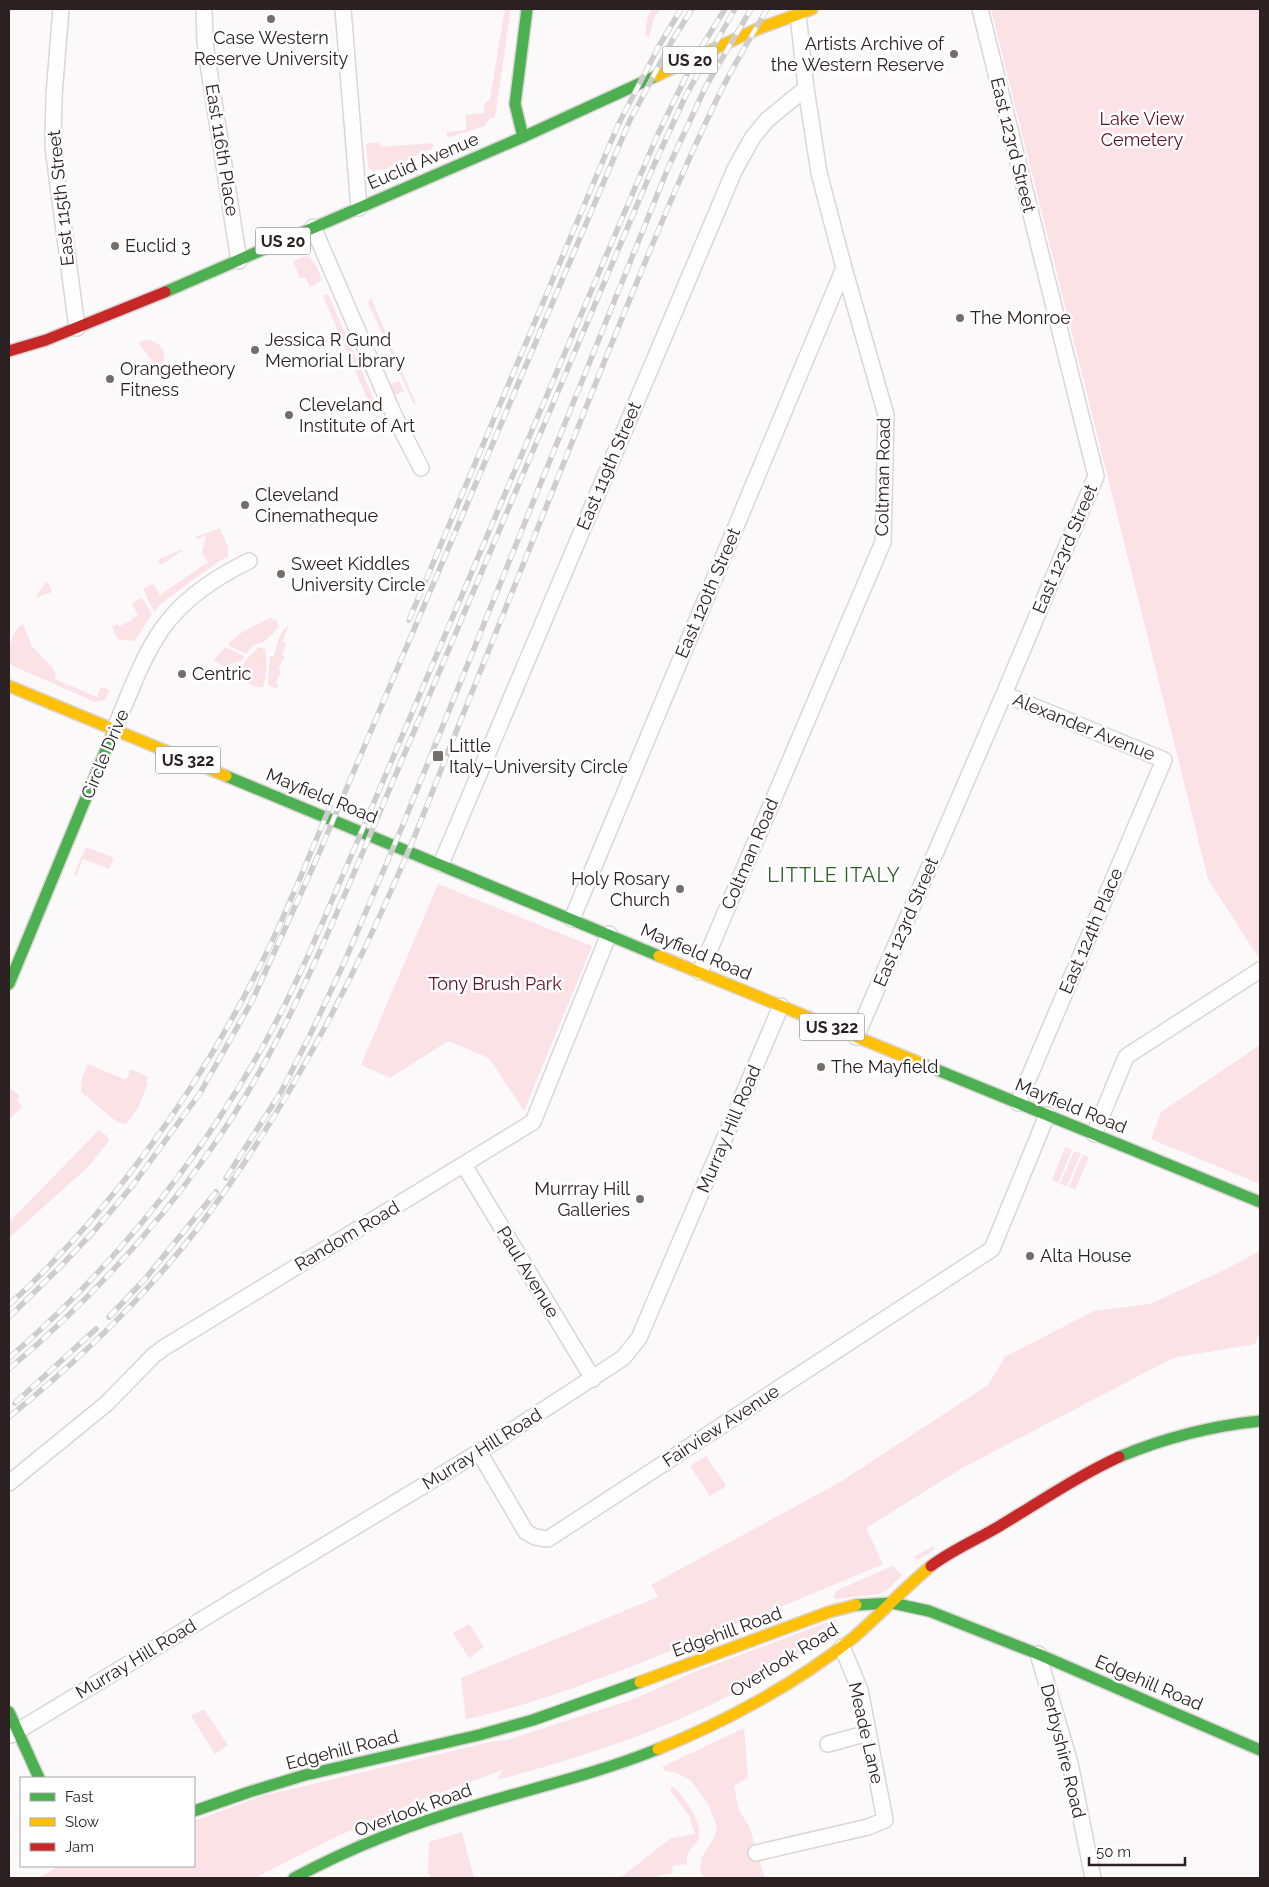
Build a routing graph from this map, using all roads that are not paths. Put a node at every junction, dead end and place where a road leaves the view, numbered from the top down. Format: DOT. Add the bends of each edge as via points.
graph roads {
  1 [pos="61,9"];
  2 [pos="204,9"];
  3 [pos="342,9"];
  4 [pos="527,9"];
  5 [pos="980,9"];
  6 [pos="805,12"];
  7 [pos="806,88"];
  8 [pos="523,137"];
  9 [pos="359,208"];
  10 [pos="313,227"];
  11 [pos="239,261"];
  12 [pos="844,268"];
  13 [pos="77,328"];
  14 [pos="46,340"];
  15 [pos="9,350"];
  16 [pos="9,364"];
  17 [pos="421,468"];
  18 [pos="249,561"];
  19 [pos="9,686"];
  20 [pos="1004,694"];
  21 [pos="114,730"];
  22 [pos="1164,760"];
  23 [pos="441,864"];
  24 [pos="572,918"];
  25 [pos="610,934"];
  26 [pos="1260,970"];
  27 [pos="700,972"];
  28 [pos="9,984"];
  29 [pos="781,1006"];
  30 [pos="856,1037"];
  31 [pos="1018,1103"];
  32 [pos="1047,1115"];
  33 [pos="1094,1134"];
  34 [pos="464,1165"];
  35 [pos="1260,1202"];
  36 [pos="593,1379"];
  37 [pos="1260,1421"];
  38 [pos="479,1452"];
  39 [pos="9,1483"];
  40 [pos="892,1603"];
  41 [pos="842,1647"];
  42 [pos="1038,1654"];
  43 [pos="9,1712"];
  44 [pos="13,1734"];
  45 [pos="868,1734"];
  46 [pos="828,1744"];
  47 [pos="1260,1750"];
  48 [pos="38,1777"];
  49 [pos="195,1811"];
  50 [pos="756,1853"];
  51 [pos="294,1878"];
  52 [pos="1093,1878"];
  1 -- 13 [label="street, East 115th Street" via="53,147"];
  2 -- 11 [label="street, East 116th Place" via="209,70"];
  3 -- 9 [label="street"];
  4 -- 8 [label="street" via="515,104"];
  5 -- 20 [label="street, East 123rd Street" via="1096,476"];
  6 -- 7 [label="street, Coltman Road"];
  6 -- 8 [label="street, Euclid Avenue / US 20" via="755,30"];
  7 -- 12 [label="street, Coltman Road" via="819,173"];
  7 -- 23 [label="street, East 119th Street" via="767,120 735,169"];
  8 -- 9 [label="street, Euclid Avenue / US 20"];
  9 -- 10 [label="street, Euclid Avenue / US 20"];
  10 -- 11 [label="street, Euclid Avenue / US 20"];
  10 -- 17 [label="street" via="394,415"];
  11 -- 13 [label="street, Euclid Avenue / US 20"];
  12 -- 24 [label="street, East 120th Street"];
  12 -- 27 [label="street, Coltman Road" via="886,415 883,542"];
  13 -- 14 [label="street, Euclid Avenue / US 20"];
  14 -- 15 [label="street, Euclid Avenue"];
  14 -- 16 [label="street, Euclid Avenue / US 20"];
  18 -- 21 [label="street, Circle Drive" via="192,596 163,628 145,657"];
  19 -- 21 [label="street, Mayfield Road / US 322"];
  20 -- 22 [label="street, Alexander Avenue"];
  20 -- 30 [label="street, East 123rd Street"];
  21 -- 23 [label="street, Mayfield Road / US 322"];
  21 -- 28 [label="street, Circle Drive"];
  22 -- 31 [label="street, East 124th Place"];
  23 -- 24 [label="street, Mayfield Road / US 322"];
  24 -- 25 [label="street, Mayfield Road / US 322"];
  25 -- 27 [label="street, Mayfield Road / US 322"];
  25 -- 34 [label="street, Random Road" via="534,1120"];
  26 -- 33 [label="street" via="1126,1057"];
  27 -- 29 [label="street, Mayfield Road / US 322"];
  29 -- 30 [label="street, Mayfield Road / US 322"];
  29 -- 36 [label="street, Murray Hill Road" via="639,1338 623,1358"];
  30 -- 31 [label="street, Mayfield Road / US 322"];
  31 -- 32 [label="street, Mayfield Road / US 322"];
  32 -- 33 [label="street, Mayfield Road / US 322"];
  32 -- 38 [label="street, Fairview Avenue" via="992,1249 548,1539 526,1532"];
  33 -- 35 [label="street, Mayfield Road / US 322"];
  34 -- 36 [label="street, Paul Avenue"];
  34 -- 39 [label="street, Random Road" via="165,1347 92,1416"];
  36 -- 38 [label="street, Murray Hill Road"];
  37 -- 40 [label="street, Overlook Road" via="1187,1432 1107,1462 945,1556"];
  38 -- 44 [label="street, Murray Hill Road"];
  40 -- 41 [label="street, Overlook Road"];
  40 -- 42 [label="street, Edgehill Road" via="929,1611"];
  40 -- 49 [label="street, Edgehill Road" via="861,1604 829,1612 518,1726 341,1766"];
  41 -- 45 [label="street, Meade Lane" via="860,1690"];
  41 -- 51 [label="street, Overlook Road" via="748,1705 666,1745 588,1773 418,1824 325,1861"];
  42 -- 47 [label="street, Edgehill Road"];
  42 -- 52 [label="street, Derbyshire Road" via="1070,1763"];
  43 -- 44 [label="street"];
  44 -- 48 [label="street"];
  45 -- 46 [label="street"];
  45 -- 50 [label="street, Meade Lane" via="885,1820 868,1827"];
}
